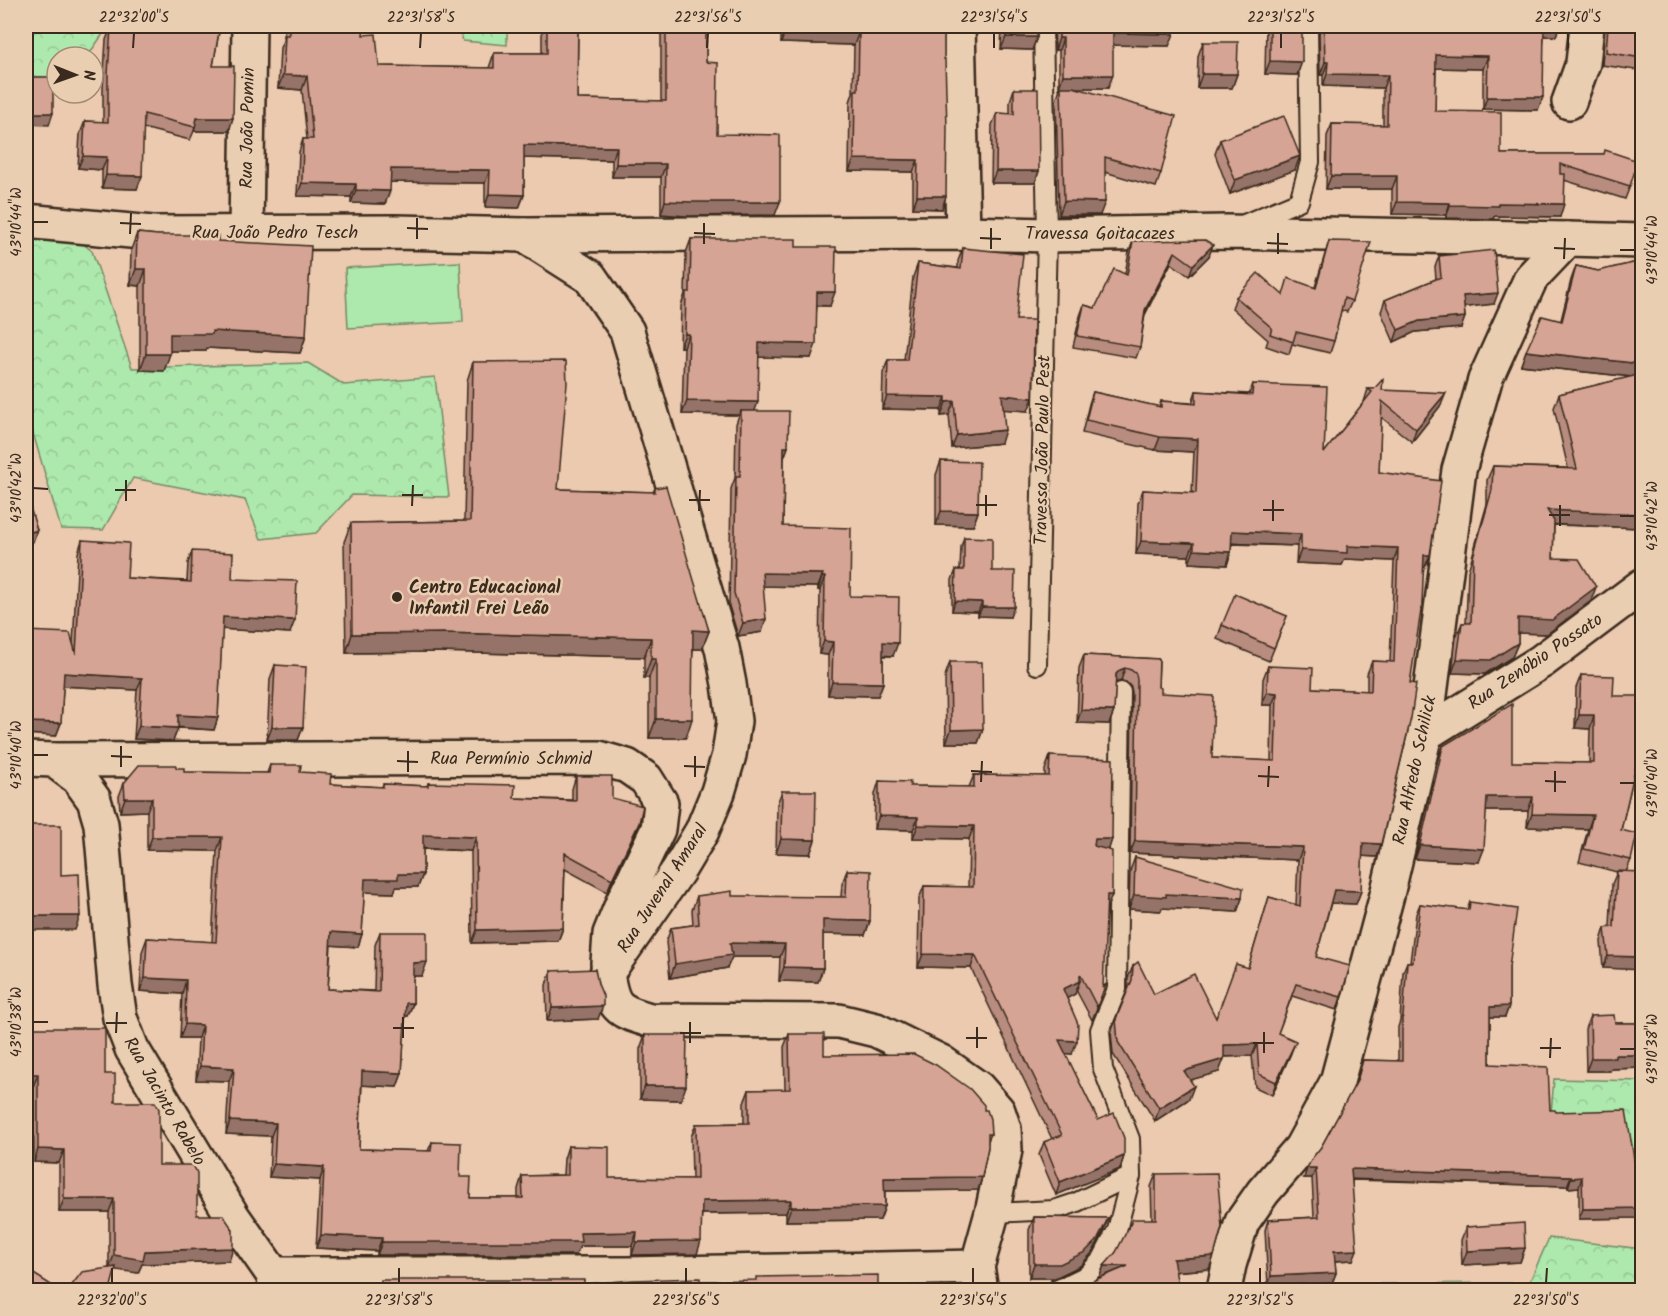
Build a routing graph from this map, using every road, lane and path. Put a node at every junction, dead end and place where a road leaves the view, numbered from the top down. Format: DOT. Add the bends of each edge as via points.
graph roads {
  1 [pos="249,26"];
  2 [pos="958,26"];
  3 [pos="1043,26"];
  4 [pos="1308,26"];
  5 [pos="1587,26"];
  6 [pos="1569,102"];
  7 [pos="26,221"];
  8 [pos="246,231"];
  9 [pos="1227,232"];
  10 [pos="963,233"];
  11 [pos="524,235"];
  12 [pos="1047,235"];
  13 [pos="1568,240"];
  14 [pos="1642,241"];
  15 [pos="1642,586"];
  16 [pos="1037,665"];
  17 [pos="1121,692"];
  18 [pos="1425,734"];
  19 [pos="40,759"];
  20 [pos="607,973"];
  21 [pos="1131,1176"];
  22 [pos="992,1213"];
  23 [pos="979,1279"];
  24 [pos="275,1282"];
  25 [pos="1056,1290"];
  26 [pos="1224,1290"];
  1 -- 8 [label="street, Rua João Pomin"];
  2 -- 10 [label="street"];
  3 -- 12 [label="lane, Travessa João Paulo Pest"];
  4 -- 9 [label="lane" via="1310,162 1299,201"];
  5 -- 6 [label="street" via="1582,63"];
  7 -- 8 [label="street, Rua João Pedro Tesch" via="152,232"];
  8 -- 11 [label="street, Rua João Pedro Tesch"];
  9 -- 12 [label="street, Travessa Goitacazes"];
  9 -- 13 [label="street, Travessa Goitacazes"];
  10 -- 11 [label="street, Travessa Goitacazes"];
  10 -- 12 [label="street, Travessa Goitacazes"];
  11 -- 20 [label="street, Rua Juvenal Amaral" via="590,277 627,330 722,648 734,721 729,755 702,831"];
  12 -- 16 [label="lane, Travessa João Paulo Pest"];
  13 -- 14 [label="street, Travessa Goitacazes"];
  13 -- 18 [label="street, Rua Alfredo Schilick" via="1531,278 1485,380 1459,470"];
  15 -- 18 [label="street, Rua Zenóbio Possato" via="1542,661"];
  17 -- 21 [label="lane" via="1117,989 1100,1030 1103,1069 1130,1139"];
  18 -- 26 [label="street, Rua Alfredo Schilick" via="1337,1082 1301,1148 1242,1222"];
  19 -- 20 [label="street, Rua Permínio Schmid" via="599,758 627,766 646,778 661,803 658,829 610,934"];
  19 -- 24 [label="street, Rua Jacinto Rabelo" via="78,778 94,800 101,824 120,1018 132,1049"];
  20 -- 22 [label="street, Rua Juvenal Amaral" via="616,1006 630,1015 650,1020 839,1021 876,1030 941,1062 978,1088 998,1111 1005,1150"];
  21 -- 22 [label="lane" via="1054,1210"];
  21 -- 25 [label="lane" via="1117,1230 1102,1259 1087,1275"];
  22 -- 23 [label="street, Rua Juvenal Amaral"];
  23 -- 24 [label="street" via="626,1274"];
}
